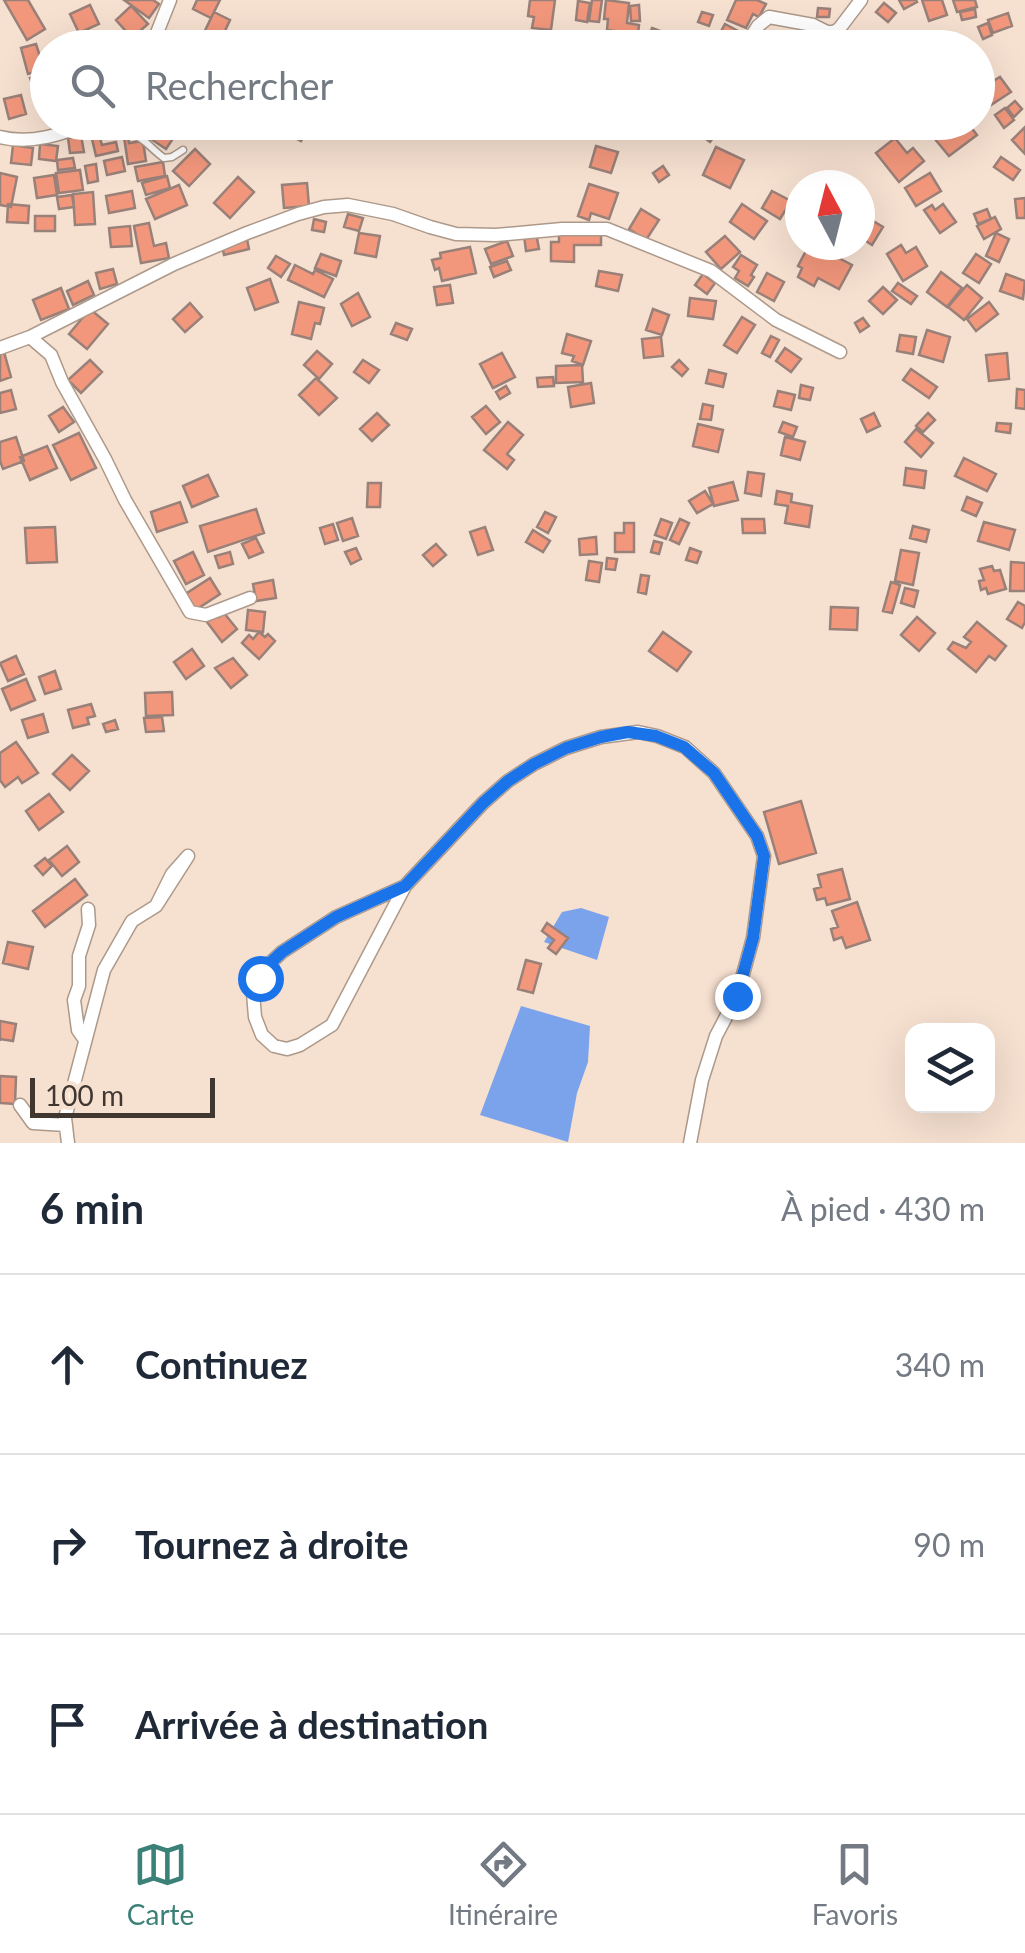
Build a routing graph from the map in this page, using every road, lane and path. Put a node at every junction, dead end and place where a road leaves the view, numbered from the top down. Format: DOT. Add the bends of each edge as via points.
graph roads {
  1 [pos="170,0"];
  2 [pos="861,0"];
  3 [pos="158,30"];
  4 [pos="755,30"];
  5 [pos="824,30"];
  6 [pos="837,30"];
  7 [pos="0,138"];
  8 [pos="33,140"];
  9 [pos="145,140"];
  10 [pos="184,150"];
  11 [pos="30,336"];
  12 [pos="0,348"];
  13 [pos="840,352"];
  14 [pos="250,598"];
  15 [pos="405,886"];
  16 [pos="156,906"];
  17 [pos="88,908"];
  18 [pos="85,1040"];
  19 [pos="20,1105"];
  20 [pos="66,1125"];
  21 [pos="68,1143"];
  22 [pos="690,1143"];
  1 -- 3 [label="street"];
  2 -- 6 [label="street"];
  4 -- 5 [label="street" via="769,16"];
  7 -- 8 [label="street"];
  9 -- 10 [label="lane" via="164,158"];
  11 -- 12 [label="street"];
  11 -- 13 [label="street" via="247,232 348,205 456,234 606,229 711,271 776,320"];
  11 -- 14 [label="street" via="50,355 190,612 206,615"];
  15 -- 15 [label="street" via="332,1025 300,1045 274,1046 255,1018 253,993 268,965 336,917"];
  15 -- 22 [label="street" via="508,781 566,748 638,732 684,747 714,773 764,856 753,938 707,1065"];
  16 -- 18 [label="street" via="132,920 104,970"];
  17 -- 18 [label="street" via="74,1000"];
  18 -- 20 [label="street"];
  19 -- 20 [label="street" via="33,1123"];
  20 -- 21 [label="street"];
}
